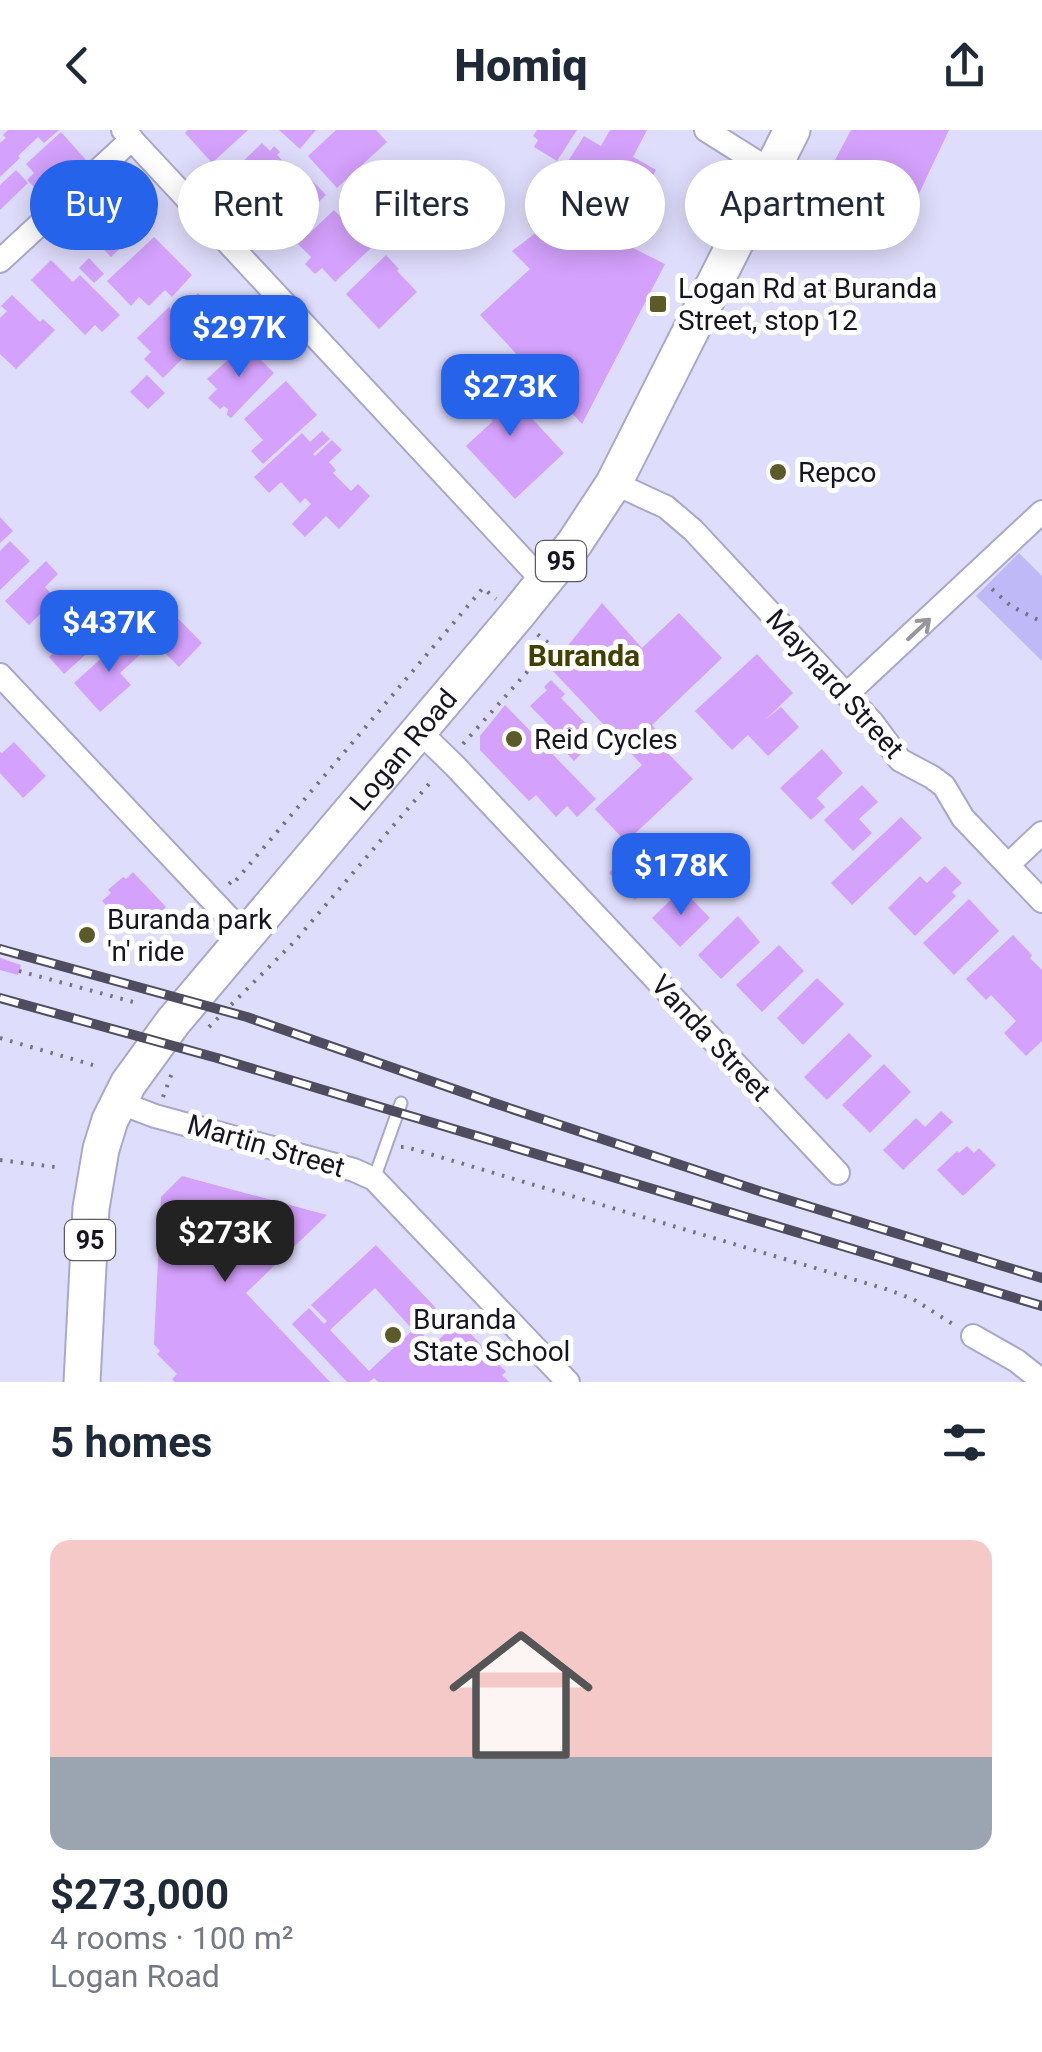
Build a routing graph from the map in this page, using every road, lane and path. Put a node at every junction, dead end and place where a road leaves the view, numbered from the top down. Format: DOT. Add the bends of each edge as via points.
graph roads {
  1 [pos="706,130"];
  2 [pos="792,130"];
  3 [pos="128,135"];
  4 [pos="754,160"];
  5 [pos="777,160"];
  6 [pos="731,250"];
  7 [pos="0,262"];
  8 [pos="614,483"];
  9 [pos="1042,512"];
  10 [pos="976,574"];
  11 [pos="544,582"];
  12 [pos="1042,622"];
  13 [pos="3,684"];
  14 [pos="846,694"];
  15 [pos="418,730"];
  16 [pos="1042,833"];
  17 [pos="1008,865"];
  18 [pos="1042,901"];
  19 [pos="246,936"];
  20 [pos="20,970"];
  21 [pos="137,1003"];
  22 [pos="0,1038"];
  23 [pos="93,1066"];
  24 [pos="118,1102"];
  25 [pos="401,1103"];
  26 [pos="384,1150"];
  27 [pos="0,1160"];
  28 [pos="54,1167"];
  29 [pos="838,1173"];
  30 [pos="374,1179"];
  31 [pos="973,1336"];
  32 [pos="1042,1381"];
  33 [pos="82,1382"];
  34 [pos="568,1382"];
  1 -- 4 [label="street"];
  2 -- 5 [label="main road, Logan Road / 95"];
  3 -- 7 [label="street"];
  3 -- 11 [label="street"];
  6 -- 8 [label="main road, Logan Road / 95"];
  8 -- 11 [label="main road, Logan Road / 95"];
  8 -- 14 [label="street, Maynard Street" via="679,517"];
  9 -- 10 [label="street"];
  10 -- 12 [label="path" via="1011,606"];
  14 -- 10 [label="street, one-way"];
  11 -- 15 [label="main road, Logan Road / 95"];
  13 -- 19 [label="street"];
  14 -- 17 [label="street, Maynard Street" via="900,760 944,786 962,818"];
  15 -- 19 [label="main road, Logan Road / 95"];
  15 -- 29 [label="street, Vanda Street"];
  16 -- 17 [label="street"];
  17 -- 18 [label="street, Maynard Street"];
  19 -- 24 [label="main road, Logan Road / 95" via="173,1022"];
  20 -- 21 [label="path"];
  22 -- 23 [label="path"];
  24 -- 30 [label="street, Martin Street"];
  24 -- 33 [label="main road, Logan Road / 95" via="91,1208"];
  25 -- 26 [label="lane"];
  26 -- 30 [label="lane"];
  26 -- 31 [label="path" via="406,1146 886,1289"];
  27 -- 28 [label="path"];
  30 -- 34 [label="street, Martin Street"];
  31 -- 32 [label="street"];
}
